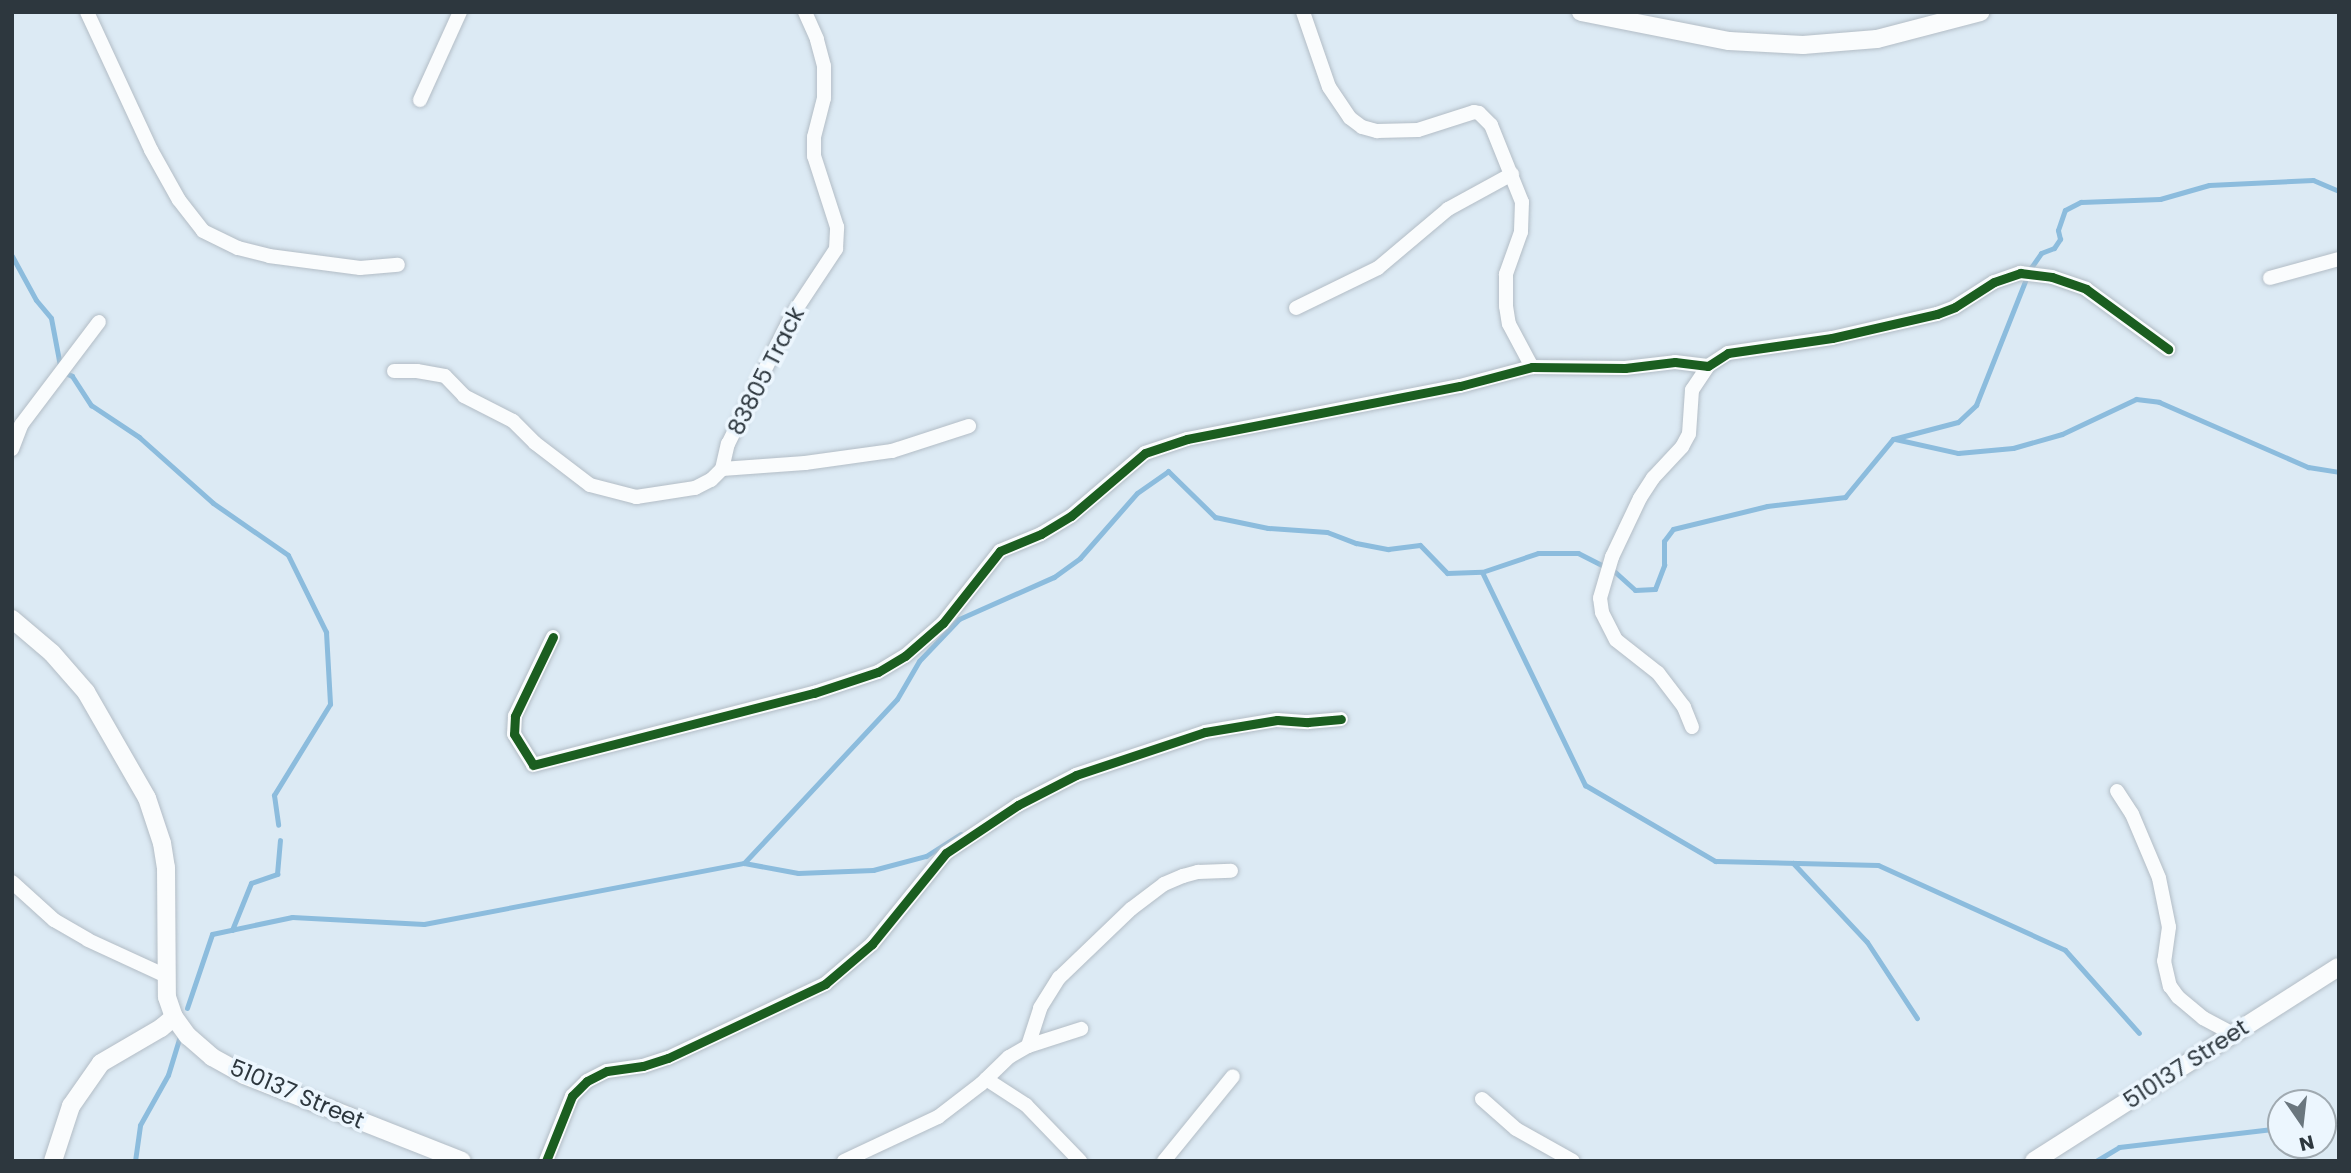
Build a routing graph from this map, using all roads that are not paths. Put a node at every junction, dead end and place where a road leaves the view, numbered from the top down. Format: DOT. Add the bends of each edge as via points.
graph roads {
  1 [pos="87,12"];
  2 [pos="460,12"];
  3 [pos="804,12"];
  4 [pos="1303,12"];
  5 [pos="1581,12"];
  6 [pos="1981,12"];
  7 [pos="420,100"];
  8 [pos="1512,174"];
  9 [pos="2339,260"];
  10 [pos="398,265"];
  11 [pos="2270,278"];
  12 [pos="1296,308"];
  13 [pos="99,322"];
  14 [pos="2168,349"];
  15 [pos="1708,366"];
  16 [pos="1532,367"];
  17 [pos="394,371"];
  18 [pos="969,426"];
  19 [pos="12,449"];
  20 [pos="722,469"];
  21 [pos="12,618"];
  22 [pos="553,637"];
  23 [pos="1341,719"];
  24 [pos="1692,727"];
  25 [pos="2117,791"];
  26 [pos="1231,872"];
  27 [pos="12,882"];
  28 [pos="2339,967"];
  29 [pos="164,975"];
  30 [pos="174,1017"];
  31 [pos="1081,1029"];
  32 [pos="2233,1034"];
  33 [pos="1028,1046"];
  34 [pos="1233,1076"];
  35 [pos="986,1079"];
  36 [pos="1482,1100"];
  37 [pos="441,1157"];
  38 [pos="53,1161"];
  39 [pos="462,1161"];
  40 [pos="546,1161"];
  41 [pos="844,1161"];
  42 [pos="1080,1161"];
  43 [pos="1164,1161"];
  44 [pos="1573,1161"];
  45 [pos="2034,1161"];
  1 -- 10 [label="street" via="151,150 202,231 237,248 269,256 360,268"];
  2 -- 7 [label="street"];
  3 -- 20 [label="street, 83805 Track" via="824,66 824,98 814,156 837,227 836,249 791,317 725,453"];
  4 -- 8 [label="street" via="1329,87 1350,118 1362,127 1394,132 1479,113 1491,125"];
  5 -- 6 [label="street" via="1729,41 1803,45 1877,39"];
  8 -- 12 [label="street" via="1448,209 1378,268"];
  8 -- 16 [label="street" via="1523,218 1506,274 1506,306 1509,324"];
  9 -- 11 [label="street"];
  13 -- 19 [label="street" via="21,425"];
  14 -- 15 [label="street" via="2086,289 2052,277 2020,273 1937,314 1832,338 1728,353"];
  15 -- 16 [label="street" via="1675,362 1625,368"];
  15 -- 24 [label="street" via="1692,390 1689,433 1640,498 1612,557 1600,598 1616,640 1658,673 1684,707"];
  16 -- 22 [label="street" via="1460,386 1163,446 1133,462 1071,516 1000,551 943,624 878,672 814,693 533,765 514,734 515,716"];
  17 -- 20 [label="street" via="445,376 464,396 513,421 569,471 590,485 615,493 636,497 686,490 707,482"];
  18 -- 20 [label="street" via="892,450"];
  21 -- 29 [label="street, 510137 Street" via="52,653 86,692 147,798 166,867"];
  23 -- 40 [label="street" via="1277,720 1205,732 1076,775 1018,805 946,853 872,944 825,984 667,1058 607,1071 587,1081 567,1106"];
  25 -- 32 [label="street" via="2132,814 2159,878 2169,927 2164,961 2170,986 2196,1013"];
  26 -- 33 [label="street" via="1183,876 1131,909 1059,978 1040,1008"];
  27 -- 29 [label="street" via="54,920"];
  28 -- 32 [label="street, 510137 Street"];
  29 -- 30 [label="street, 510137 Street"];
  30 -- 37 [label="street, 510137 Street" via="212,1057 244,1075"];
  30 -- 38 [label="street" via="96,1068 71,1107"];
  31 -- 33 [label="street"];
  32 -- 45 [label="street, 510137 Street"];
  33 -- 35 [label="street"];
  34 -- 43 [label="street"];
  35 -- 41 [label="street" via="938,1117"];
  35 -- 42 [label="street" via="1026,1105"];
  36 -- 44 [label="street" via="1516,1129"];
  37 -- 39 [label="street, 510137 Street"];
}
